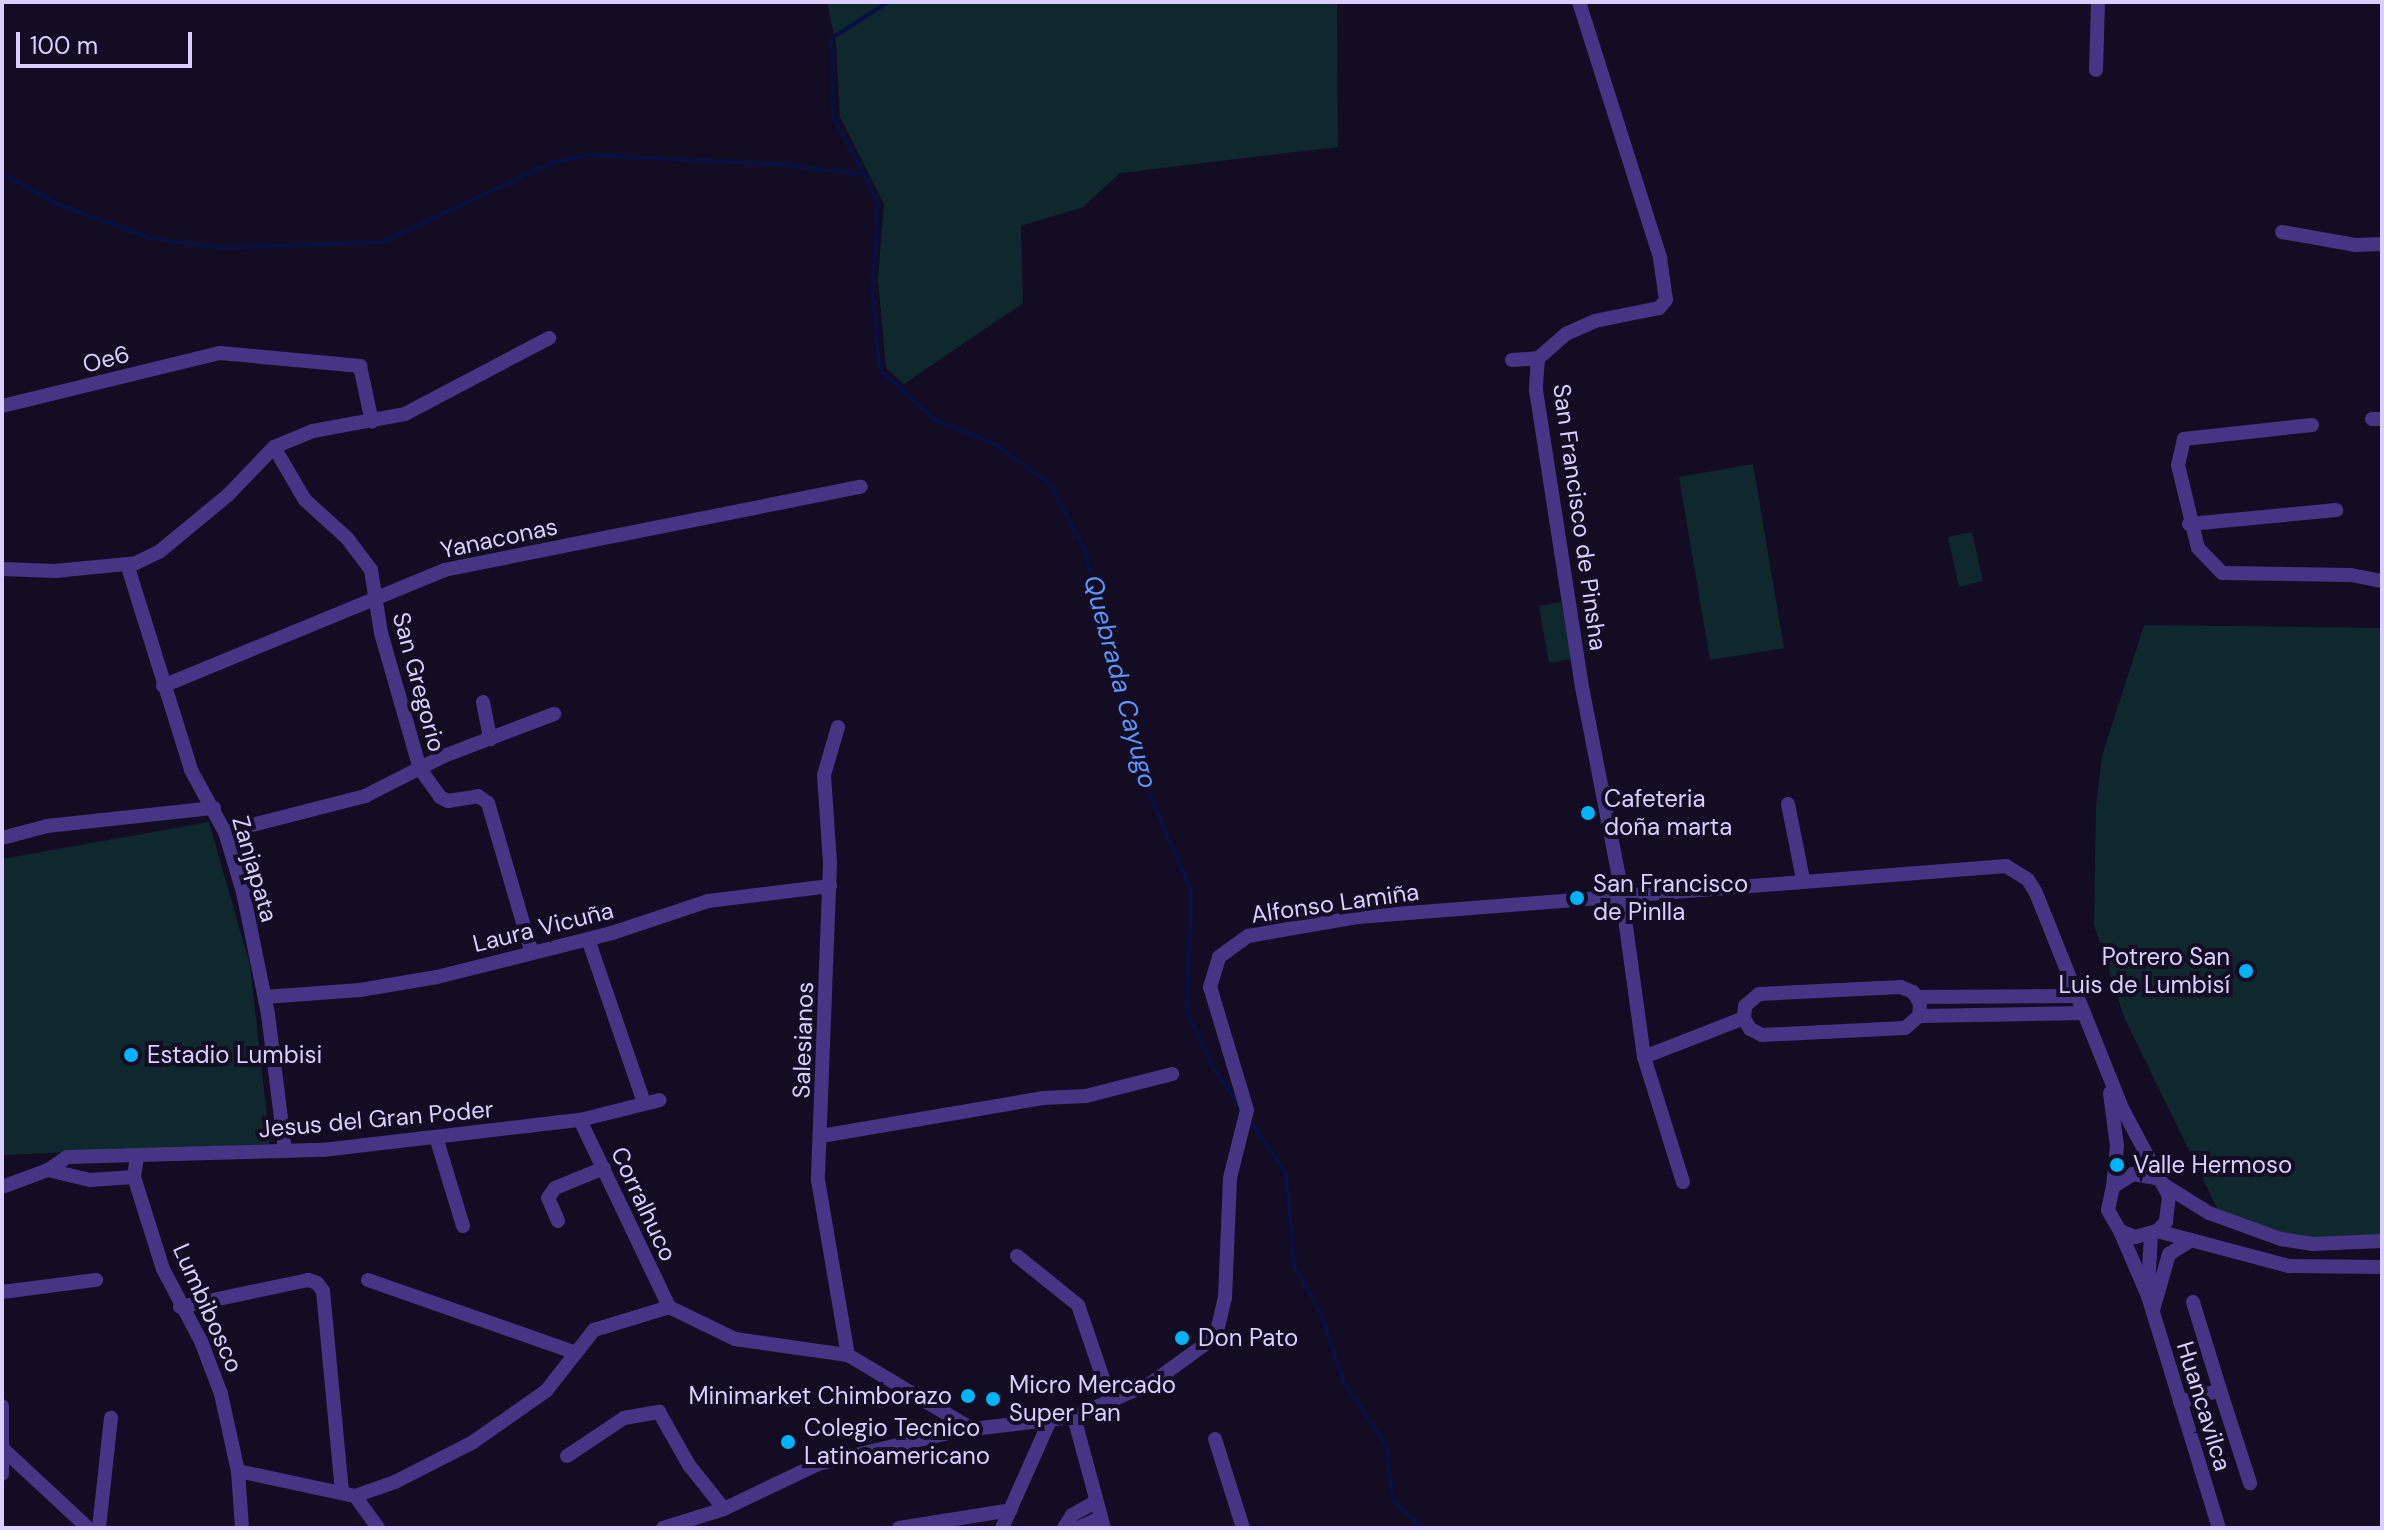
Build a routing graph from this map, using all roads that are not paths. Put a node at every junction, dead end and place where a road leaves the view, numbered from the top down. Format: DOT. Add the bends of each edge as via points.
graph roads {
  1 [pos="1579,2"];
  2 [pos="2098,2"];
  3 [pos="2096,70"];
  4 [pos="2282,232"];
  5 [pos="2382,244"];
  6 [pos="549,338"];
  7 [pos="1538,358"];
  8 [pos="1512,360"];
  9 [pos="2,406"];
  10 [pos="372,422"];
  11 [pos="2312,425"];
  12 [pos="274,447"];
  13 [pos="861,487"];
  14 [pos="2336,510"];
  15 [pos="2189,524"];
  16 [pos="127,564"];
  17 [pos="2,569"];
  18 [pos="2382,581"];
  19 [pos="374,599"];
  20 [pos="163,686"];
  21 [pos="483,702"];
  22 [pos="554,714"];
  23 [pos="838,727"];
  24 [pos="490,739"];
  25 [pos="420,769"];
  26 [pos="1788,804"];
  27 [pos="214,808"];
  28 [pos="225,832"];
  29 [pos="3,833"];
  30 [pos="1803,879"];
  31 [pos="830,886"];
  32 [pos="1621,893"];
  33 [pos="588,939"];
  34 [pos="532,953"];
  35 [pos="2077,996"];
  36 [pos="265,997"];
  37 [pos="1918,997"];
  38 [pos="2084,1013"];
  39 [pos="1919,1016"];
  40 [pos="1744,1018"];
  41 [pos="2094,1039"];
  42 [pos="1644,1057"];
  43 [pos="1172,1074"];
  44 [pos="643,1100"];
  45 [pos="660,1100"];
  46 [pos="580,1120"];
  47 [pos="821,1136"];
  48 [pos="436,1137"];
  49 [pos="285,1151"];
  50 [pos="137,1156"];
  51 [pos="604,1168"];
  52 [pos="48,1170"];
  53 [pos="134,1177"];
  54 [pos="2159,1181"];
  55 [pos="1683,1182"];
  56 [pos="2,1187"];
  57 [pos="2113,1187"];
  58 [pos="558,1221"];
  59 [pos="463,1226"];
  60 [pos="2120,1231"];
  61 [pos="2154,1233"];
  62 [pos="2191,1240"];
  63 [pos="2382,1241"];
  64 [pos="1017,1256"];
  65 [pos="2382,1267"];
  66 [pos="96,1280"];
  67 [pos="368,1280"];
  68 [pos="2,1292"];
  69 [pos="2148,1296"];
  70 [pos="2193,1302"];
  71 [pos="180,1307"];
  72 [pos="669,1307"];
  73 [pos="2152,1314"];
  74 [pos="574,1352"];
  75 [pos="848,1355"];
  76 [pos="2220,1390"];
  77 [pos="1111,1402"];
  78 [pos="2180,1402"];
  79 [pos="2,1406"];
  80 [pos="1074,1417"];
  81 [pos="111,1418"];
  82 [pos="1050,1420"];
  83 [pos="972,1429"];
  84 [pos="1215,1439"];
  85 [pos="3,1449"];
  86 [pos="567,1456"];
  87 [pos="238,1471"];
  88 [pos="2,1474"];
  89 [pos="2250,1483"];
  90 [pos="348,1495"];
  91 [pos="1095,1502"];
  92 [pos="724,1509"];
  93 [pos="1011,1510"];
  94 [pos="1102,1523"];
  95 [pos="691,1524"];
  96 [pos="88,1528"];
  97 [pos="99,1528"];
  98 [pos="242,1528"];
  99 [pos="378,1528"];
  100 [pos="663,1528"];
  101 [pos="899,1528"];
  102 [pos="1002,1528"];
  103 [pos="1064,1528"];
  104 [pos="1078,1528"];
  105 [pos="1243,1528"];
  106 [pos="2219,1528"];
  1 -- 7 [label="street, San Francisco de Pinsha" via="1660,258 1666,300 1659,308 1595,321 1566,334"];
  2 -- 3 [label="street"];
  4 -- 5 [label="street" via="2355,245"];
  6 -- 10 [label="street" via="442,398"];
  7 -- 8 [label="street"];
  7 -- 32 [label="street, San Francisco de Pinsha" via="1536,390 1582,687"];
  9 -- 10 [label="street, Oe6" via="220,353 360,366"];
  10 -- 12 [label="street" via="313,431"];
  11 -- 15 [label="street" via="2184,439 2178,465"];
  12 -- 16 [label="street" via="159,552"];
  12 -- 19 [label="street, San Gregorio" via="305,500 360,552 375,583"];
  13 -- 19 [label="street, Yanaconas" via="444,570"];
  14 -- 15 [label="street"];
  15 -- 18 [label="street" via="2207,561 2222,573 2351,575"];
  16 -- 17 [label="street" via="55,571"];
  16 -- 20 [label="street, Zanjapata"];
  19 -- 20 [label="street, Yanaconas"];
  19 -- 25 [label="street, San Gregorio"];
  20 -- 27 [label="street, Zanjapata" via="191,770"];
  21 -- 24 [label="street"];
  22 -- 24 [label="street"];
  23 -- 31 [label="street, Salesianos" via="824,775"];
  24 -- 25 [label="street"];
  25 -- 28 [label="street" via="365,796"];
  25 -- 34 [label="street, San Gregorio" via="448,801 478,796 488,803"];
  26 -- 30 [label="street"];
  27 -- 28 [label="street, Zanjapata"];
  27 -- 29 [label="street"];
  28 -- 36 [label="street, Zanjapata"];
  30 -- 32 [label="street, Alfonso Lamiña"];
  30 -- 35 [label="street, Alfonso Lamiña" via="2006,866 2028,880 2036,893"];
  31 -- 33 [label="street, Laura Vicuña" via="708,901"];
  31 -- 47 [label="street, Salesianos"];
  32 -- 42 [label="street, San Francisco de Pinsha"];
  32 -- 77 [label="street, Alfonso Lamiña" via="1358,917 1248,936 1229,945 1212,972 1210,987 1246,1117 1230,1178 1225,1298 1216,1336 1153,1382"];
  33 -- 34 [label="street, Laura Vicuña"];
  33 -- 44 [label="street"];
  34 -- 36 [label="street, Laura Vicuña" via="360,990"];
  35 -- 37 [label="street"];
  35 -- 38 [label="street, Alfonso Lamiña"];
  36 -- 49 [label="street, Zanjapata"];
  37 -- 39 [label="street"];
  37 -- 40 [label="street" via="1901,987 1765,993 1749,1001"];
  38 -- 39 [label="street"];
  38 -- 41 [label="street, Alfonso Lamiña"];
  39 -- 40 [label="street" via="1905,1028 1762,1035"];
  40 -- 42 [label="street"];
  41 -- 54 [label="street, Alfonso Lamiña"];
  41 -- 57 [label="street, Alfonso Lamiña" via="2115,1122"];
  42 -- 55 [label="street, San Francisco de Pinsha"];
  43 -- 47 [label="street" via="1086,1096 1043,1098"];
  44 -- 45 [label="street, Jesus del Gran Poder"];
  44 -- 46 [label="street, Jesus del Gran Poder"];
  46 -- 48 [label="street, Jesus del Gran Poder"];
  46 -- 51 [label="street, Corralhuco"];
  47 -- 75 [label="street, Salesianos" via="818,1180"];
  48 -- 49 [label="street, Jesus del Gran Poder"];
  48 -- 59 [label="street"];
  49 -- 50 [label="street, Jesus del Gran Poder"];
  50 -- 52 [label="street, Jesus del Gran Poder" via="67,1157"];
  50 -- 53 [label="street, Lumbibosco"];
  51 -- 58 [label="street" via="555,1188 548,1198"];
  51 -- 72 [label="street, Corralhuco"];
  52 -- 53 [label="street" via="90,1180"];
  52 -- 56 [label="street, Jesus del Gran Poder"];
  53 -- 71 [label="street, Lumbibosco"];
  54 -- 57 [label="street" via="2133,1174"];
  54 -- 61 [label="street" via="2170,1209"];
  54 -- 63 [label="street" via="2209,1213 2281,1239 2313,1244"];
  57 -- 60 [label="street" via="2108,1210"];
  60 -- 61 [label="street" via="2135,1237"];
  60 -- 69 [label="street, Huancavilca"];
  61 -- 62 [label="street"];
  61 -- 69 [label="street, Huancavilca"];
  62 -- 65 [label="street" via="2289,1266"];
  62 -- 73 [label="street" via="2169,1254"];
  64 -- 77 [label="street" via="1078,1305"];
  66 -- 68 [label="street"];
  67 -- 74 [label="street"];
  69 -- 73 [label="street, Huancavilca"];
  70 -- 76 [label="street"];
  71 -- 87 [label="street, Lumbibosco" via="201,1341 221,1394"];
  71 -- 90 [label="street" via="308,1280 317,1283 323,1291"];
  72 -- 74 [label="street" via="594,1330"];
  72 -- 75 [label="street" via="735,1339"];
  73 -- 78 [label="street, Huancavilca"];
  74 -- 90 [label="street" via="546,1391 473,1442"];
  75 -- 83 [label="street"];
  76 -- 78 [label="street"];
  76 -- 89 [label="street"];
  77 -- 80 [label="street, Alfonso Lamiña"];
  78 -- 106 [label="street, Huancavilca"];
  79 -- 85 [label="street"];
  80 -- 82 [label="street, Alfonso Lamiña"];
  80 -- 91 [label="street"];
  81 -- 97 [label="street"];
  82 -- 83 [label="street, Alfonso Lamiña"];
  82 -- 93 [label="street"];
  83 -- 92 [label="street, Alfonso Lamiña" via="818,1464"];
  84 -- 105 [label="street"];
  85 -- 88 [label="street"];
  85 -- 96 [label="street"];
  86 -- 92 [label="street" via="624,1418 659,1412 689,1465"];
  87 -- 90 [label="street"];
  87 -- 98 [label="street, Lumbibosco"];
  90 -- 99 [label="street"];
  91 -- 94 [label="street"];
  91 -- 103 [label="street" via="1072,1515"];
  92 -- 95 [label="street, Alfonso Lamiña"];
  93 -- 101 [label="street"];
  93 -- 102 [label="street"];
  94 -- 104 [label="street"];
  95 -- 100 [label="street, Alfonso Lamiña"];
}
